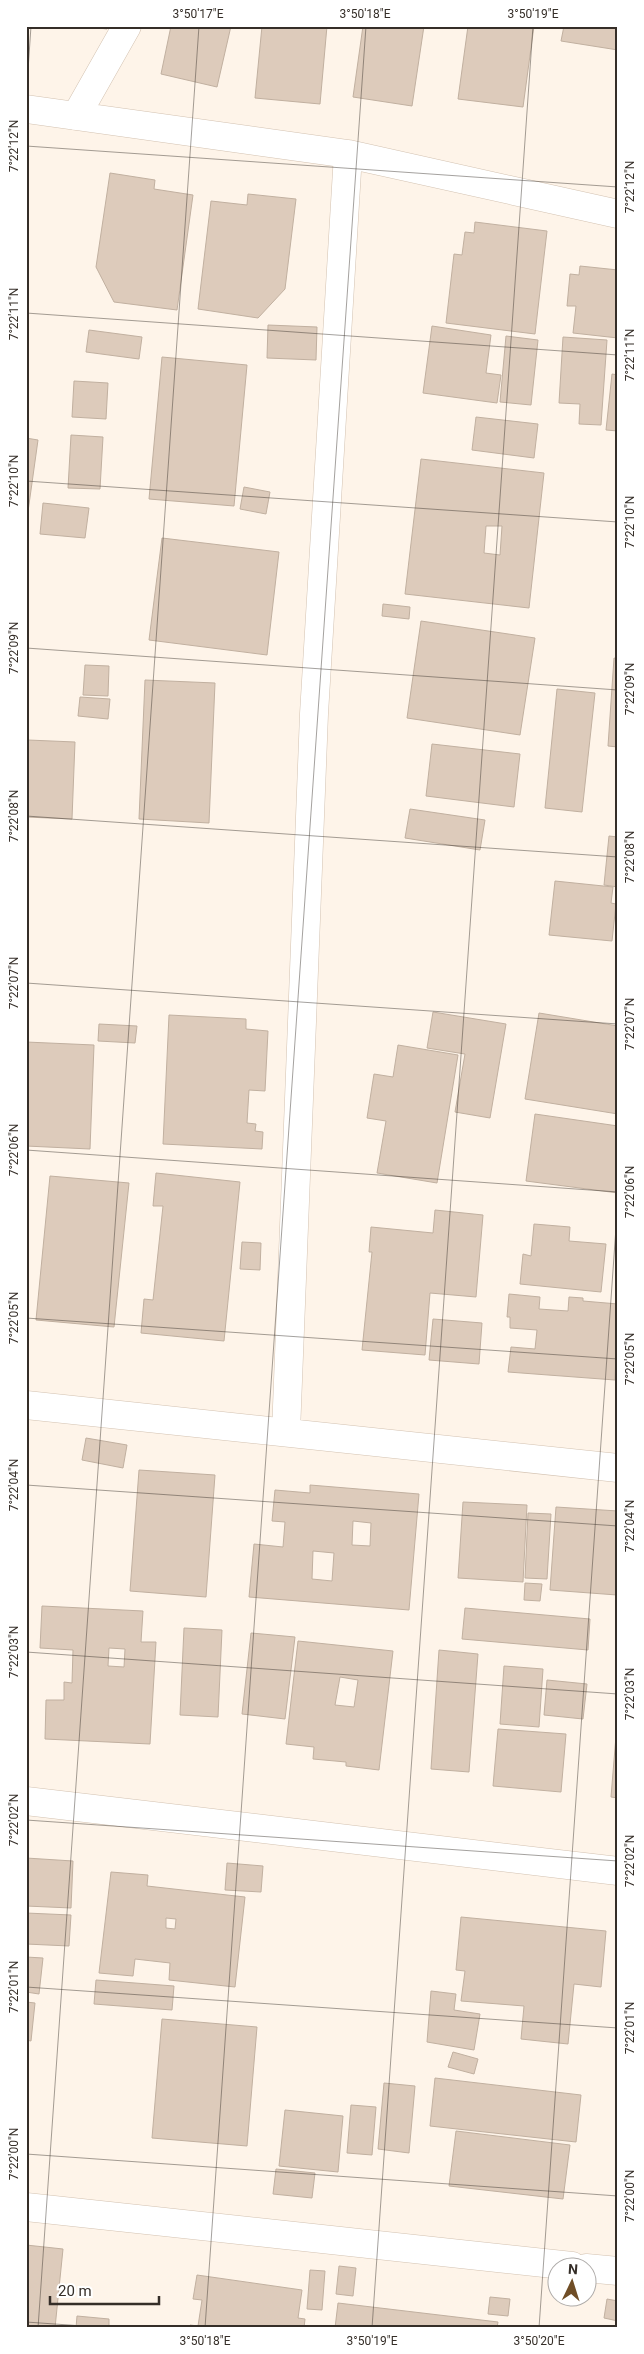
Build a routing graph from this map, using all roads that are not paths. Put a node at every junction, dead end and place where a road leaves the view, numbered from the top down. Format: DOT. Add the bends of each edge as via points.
graph roads {
  1 [pos="127,26"];
  2 [pos="26,109"];
  3 [pos="76,116"];
  4 [pos="348,154"];
  5 [pos="618,214"];
  6 [pos="26,1405"];
  7 [pos="286,1432"];
  8 [pos="618,1468"];
  9 [pos="26,1800"];
  10 [pos="618,1871"];
  11 [pos="26,2207"];
  12 [pos="546,2263"];
  13 [pos="596,2269"];
  14 [pos="618,2272"];
  1 -- 3 [label="street"];
  2 -- 3 [label="street"];
  3 -- 4 [label="street"];
  4 -- 5 [label="street"];
  4 -- 7 [label="street" via="314,714"];
  6 -- 7 [label="street"];
  7 -- 8 [label="street"];
  9 -- 10 [label="street"];
  11 -- 12 [label="street"];
  13 -- 14 [label="street"];
}
